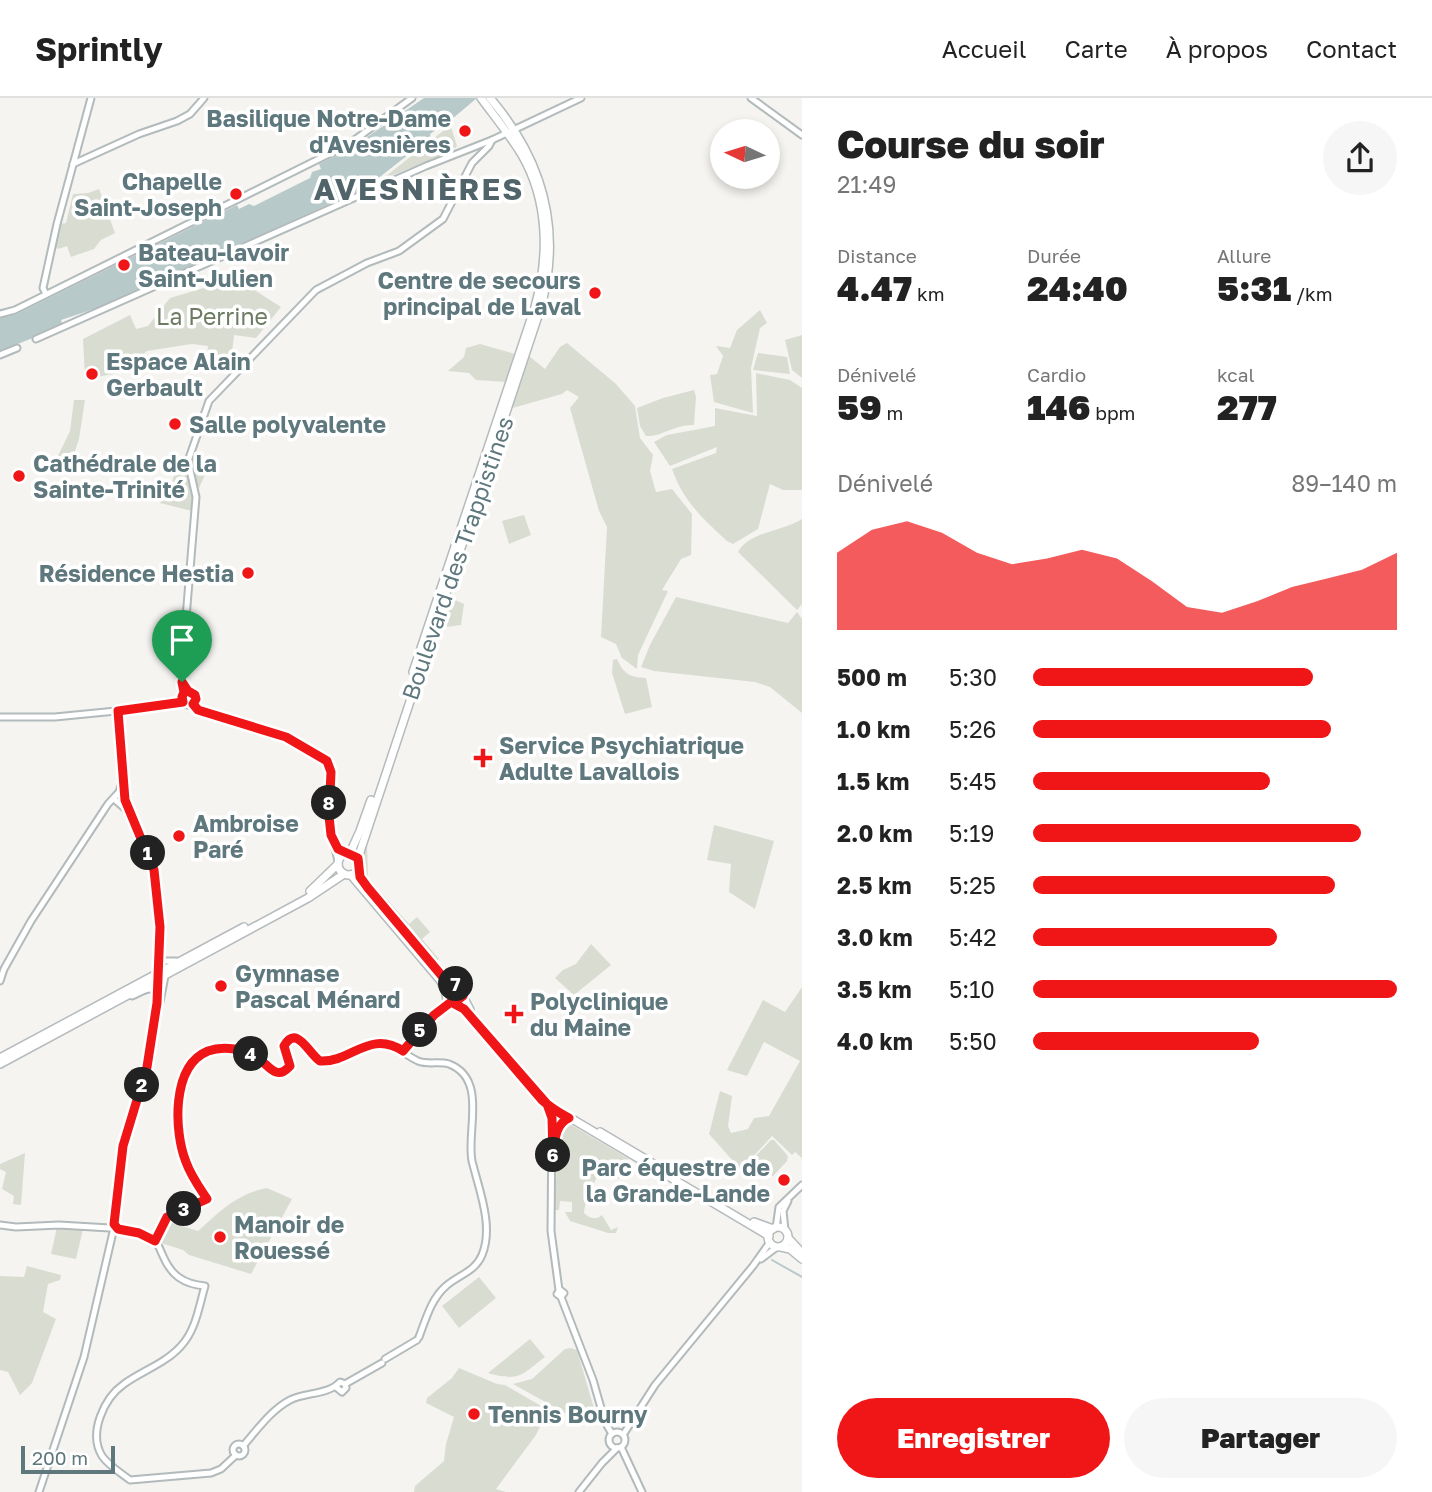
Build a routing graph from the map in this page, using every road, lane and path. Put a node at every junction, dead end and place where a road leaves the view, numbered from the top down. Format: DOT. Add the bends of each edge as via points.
graph roads {
  1 [pos="91,98"];
  2 [pos="204,98"];
  3 [pos="412,98"];
  4 [pos="582,98"];
  5 [pos="751,98"];
  6 [pos="485,99"];
  7 [pos="510,131"];
  8 [pos="802,135"];
  9 [pos="492,140"];
  10 [pos="462,151"];
  11 [pos="472,163"];
  12 [pos="73,164"];
  13 [pos="548,257"];
  14 [pos="46,294"];
  15 [pos="0,314"];
  16 [pos="36,339"];
  17 [pos="17,348"];
  18 [pos="0,355"];
  19 [pos="186,692"];
  20 [pos="183,702"];
  21 [pos="193,704"];
  22 [pos="118,711"];
  23 [pos="0,717"];
  24 [pos="122,797"];
  25 [pos="333,842"];
  26 [pos="347,853"];
  27 [pos="358,858"];
  28 [pos="337,863"];
  29 [pos="358,870"];
  30 [pos="347,875"];
  31 [pos="160,943"];
  32 [pos="190,957"];
  33 [pos="162,961"];
  34 [pos="162,975"];
  35 [pos="0,981"];
  36 [pos="452,984"];
  37 [pos="160,991"];
  38 [pos="463,996"];
  39 [pos="449,998"];
  40 [pos="122,999"];
  41 [pos="403,1051"];
  42 [pos="0,1058"];
  43 [pos="0,1064"];
  44 [pos="547,1104"];
  45 [pos="569,1118"];
  46 [pos="553,1156"];
  47 [pos="802,1185"];
  48 [pos="792,1195"];
  49 [pos="0,1225"];
  50 [pos="114,1228"];
  51 [pos="785,1230"];
  52 [pos="772,1234"];
  53 [pos="788,1238"];
  54 [pos="155,1241"];
  55 [pos="779,1247"];
  56 [pos="802,1253"];
  57 [pos="802,1259"];
  58 [pos="753,1266"];
  59 [pos="612,1434"];
  60 [pos="623,1435"];
  61 [pos="610,1442"];
  62 [pos="619,1448"];
  63 [pos="602,1463"];
  64 [pos="40,1492"];
  65 [pos="579,1492"];
  66 [pos="642,1492"];
  1 -- 12 [label="street"];
  2 -- 12 [label="street" via="190,114"];
  3 -- 14 [label="street" via="349,144"];
  4 -- 7 [label="street"];
  5 -- 8 [label="street"];
  6 -- 7 [label="main road"];
  7 -- 9 [label="street"];
  7 -- 13 [label="main road" via="529,155 538,179 547,210"];
  9 -- 10 [label="street"];
  9 -- 11 [label="street"];
  10 -- 11 [label="street"];
  10 -- 16 [label="street"];
  11 -- 19 [label="street" via="446,216 400,251 316,290 209,401 188,457 196,497 182,682"];
  12 -- 14 [label="street" via="43,288"];
  13 -- 26 [label="main road, Boulevard des Trappistines" via="365,818"];
  13 -- 27 [label="main road, Boulevard des Trappistines" via="540,310"];
  14 -- 15 [label="street"];
  17 -- 18 [label="street"];
  19 -- 20 [label="street"];
  19 -- 21 [label="street" via="195,695"];
  20 -- 21 [label="street"];
  20 -- 22 [label="street"];
  21 -- 25 [label="street" via="198,710 286,737 327,761"];
  22 -- 23 [label="street"];
  22 -- 24 [label="street"];
  24 -- 31 [label="street" via="151,860"];
  24 -- 35 [label="street" via="108,804 31,922"];
  25 -- 26 [label="street"];
  25 -- 28 [label="street"];
  26 -- 27 [label="main road"];
  26 -- 28 [label="main road"];
  27 -- 29 [label="main road"];
  28 -- 30 [label="main road"];
  28 -- 32 [label="main road" via="308,892"];
  29 -- 30 [label="main road"];
  29 -- 36 [label="main road" via="368,888"];
  30 -- 34 [label="main road"];
  30 -- 39 [label="main road" via="440,980"];
  31 -- 33 [label="street"];
  31 -- 34 [label="street"];
  32 -- 33 [label="street"];
  32 -- 34 [label="main road"];
  33 -- 34 [label="street"];
  34 -- 37 [label="street"];
  34 -- 40 [label="main road"];
  34 -- 42 [label="main road"];
  36 -- 38 [label="main road" via="461,986"];
  36 -- 39 [label="main road"];
  37 -- 40 [label="street" via="148,989"];
  37 -- 50 [label="street" via="144,1078 123,1146"];
  38 -- 39 [label="main road"];
  38 -- 52 [label="main road" via="551,1102"];
  39 -- 41 [label="street"];
  39 -- 44 [label="main road" via="464,1009"];
  40 -- 43 [label="main road"];
  41 -- 54 [label="street" via="391,1044 374,1043 320,1061 295,1037 284,1046 290,1066 283,1072 275,1072 253,1055 230,1049 212,1050 195,1058 181,1084 178,1124 185,1160 207,1199 167,1217"];
  41 -- 54 [label="street" via="422,1062 451,1065 471,1086 471,1153 486,1229 485,1247 474,1267 439,1293 418,1339 345,1384 343,1391 337,1387 283,1404 243,1446 234,1447 236,1455 221,1469 131,1480 102,1455 97,1433 100,1419 112,1396 127,1382 172,1356 185,1342 205,1286 189,1284 173,1274"];
  44 -- 45 [label="main road"];
  44 -- 46 [label="street"];
  45 -- 46 [label="street" via="557,1130"];
  45 -- 52 [label="main road"];
  46 -- 59 [label="street" via="551,1231 560,1294"];
  47 -- 48 [label="street"];
  48 -- 51 [label="street" via="783,1211"];
  48 -- 52 [label="street" via="779,1207"];
  49 -- 50 [label="street"];
  50 -- 54 [label="street"];
  50 -- 64 [label="street" via="84,1357"];
  51 -- 52 [label="main road"];
  51 -- 53 [label="main road"];
  52 -- 55 [label="main road"];
  52 -- 58 [label="street"];
  53 -- 55 [label="main road"];
  53 -- 56 [label="main road"];
  55 -- 57 [label="main road"];
  55 -- 58 [label="street"];
  58 -- 60 [label="street" via="670,1366"];
  59 -- 60 [label="street"];
  59 -- 61 [label="street"];
  60 -- 62 [label="street" via="625,1441"];
  61 -- 62 [label="street"];
  61 -- 63 [label="street"];
  62 -- 63 [label="street"];
  62 -- 66 [label="street"];
  63 -- 65 [label="street"];
}
